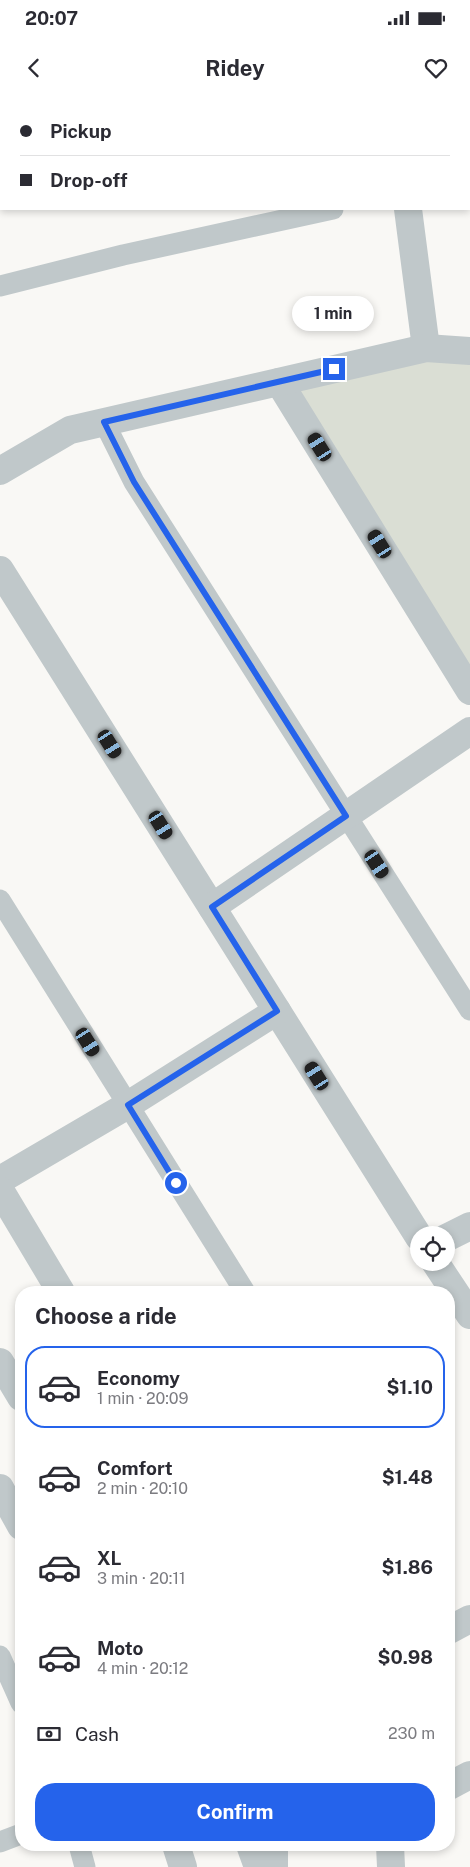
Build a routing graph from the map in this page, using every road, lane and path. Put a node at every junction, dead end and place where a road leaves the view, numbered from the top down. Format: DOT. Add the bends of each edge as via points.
graph roads {
  1 [pos="327,210"];
  2 [pos="408,210"];
  3 [pos="0,286"];
  4 [pos="426,348"];
  5 [pos="470,351"];
  6 [pos="279,382"];
  7 [pos="104,422"];
  8 [pos="0,471"];
  9 [pos="2,579"];
  10 [pos="470,691"];
  11 [pos="470,731"];
  12 [pos="346,816"];
  13 [pos="0,900"];
  14 [pos="212,907"];
  15 [pos="470,1010"];
  16 [pos="277,1011"];
  17 [pos="128,1105"];
  18 [pos="0,1180"];
  19 [pos="0,1190"];
  20 [pos="411,1226"];
  21 [pos="470,1226"];
  22 [pos="455,1234"];
  23 [pos="441,1271"];
  24 [pos="57,1286"];
  25 [pos="241,1286"];
  26 [pos="451,1286"];
  27 [pos="455,1292"];
  28 [pos="470,1315"];
  29 [pos="0,1362"];
  30 [pos="15,1387"];
  31 [pos="0,1488"];
  32 [pos="15,1515"];
  33 [pos="2,1665"];
  34 [pos="15,1691"];
  35 [pos="470,1775"];
  36 [pos="455,1783"];
  37 [pos="15,1836"];
  38 [pos="0,1842"];
  39 [pos="81,1851"];
  40 [pos="178,1851"];
  41 [pos="252,1851"];
  42 [pos="274,1851"];
  43 [pos="390,1851"];
  44 [pos="85,1867"];
  45 [pos="183,1867"];
  46 [pos="258,1867"];
  47 [pos="274,1867"];
  48 [pos="391,1867"];
  1 -- 3 [label="lane"];
  2 -- 4 [label="street"];
  4 -- 5 [label="street"];
  4 -- 6 [label="street"];
  6 -- 7 [label="street"];
  6 -- 10 [label="street"];
  7 -- 8 [label="street" via="70,430"];
  7 -- 12 [label="lane" via="134,482"];
  9 -- 14 [label="street"];
  11 -- 12 [label="street"];
  12 -- 14 [label="street"];
  12 -- 15 [label="lane"];
  13 -- 17 [label="lane"];
  14 -- 16 [label="street"];
  16 -- 17 [label="street"];
  16 -- 20 [label="street"];
  17 -- 18 [label="street"];
  17 -- 25 [label="lane"];
  19 -- 24 [label="street"];
  21 -- 22 [label="street"];
  23 -- 26 [label="street"];
  27 -- 28 [label="street"];
  29 -- 30 [label="street"];
  31 -- 32 [label="street"];
  33 -- 34 [label="lane"];
  35 -- 36 [label="street"];
  37 -- 38 [label="lane"];
  39 -- 44 [label="lane"];
  40 -- 45 [label="street"];
  41 -- 46 [label="street"];
  42 -- 47 [label="street"];
  43 -- 48 [label="street"];
}
